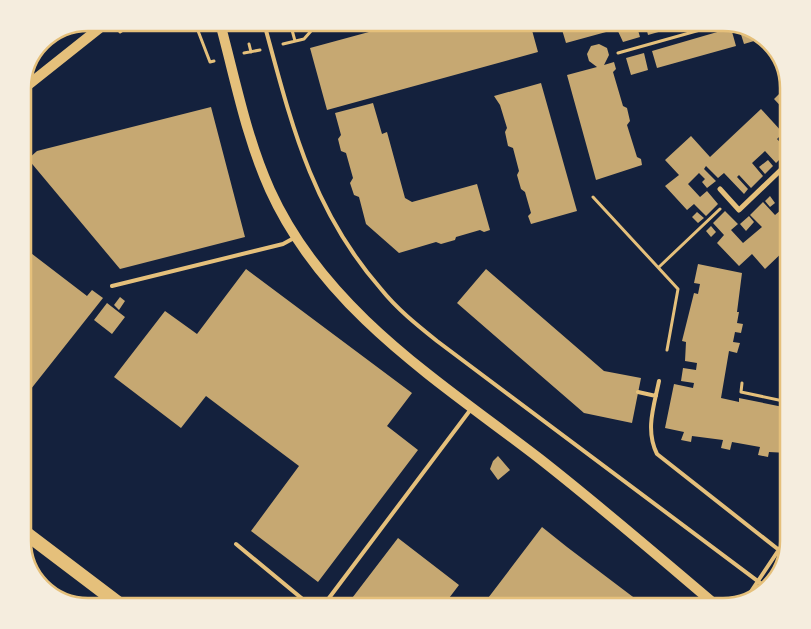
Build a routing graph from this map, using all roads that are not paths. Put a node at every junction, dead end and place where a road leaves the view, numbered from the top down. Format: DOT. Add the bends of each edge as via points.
graph roads {
  1 [pos="95,31"];
  2 [pos="222,31"];
  3 [pos="266,31"];
  4 [pos="31,82"];
  5 [pos="780,171"];
  6 [pos="720,189"];
  7 [pos="296,236"];
  8 [pos="112,286"];
  9 [pos="659,382"];
  10 [pos="638,392"];
  11 [pos="656,396"];
  12 [pos="471,409"];
  13 [pos="31,537"];
  14 [pos="236,544"];
  15 [pos="779,550"];
  16 [pos="757,580"];
  17 [pos="761,583"];
  18 [pos="751,590"];
  19 [pos="111,598"];
  20 [pos="301,598"];
  21 [pos="329,598"];
  22 [pos="708,598"];
  1 -- 4 [label="main road"];
  2 -- 7 [label="main road" via="251,140 270,190"];
  3 -- 16 [label="lane" via="291,121 316,190 340,234 382,290 436,341"];
  5 -- 6 [label="street" via="739,210"];
  7 -- 8 [label="lane" via="283,244"];
  7 -- 12 [label="main road" via="329,284 371,328"];
  9 -- 11 [label="lane"];
  10 -- 11 [label="lane"];
  11 -- 15 [label="lane" via="650,437 657,454"];
  12 -- 21 [label="lane"];
  12 -- 22 [label="main road" via="608,514"];
  13 -- 19 [label="highway"];
  14 -- 20 [label="lane"];
  15 -- 16 [label="lane"];
  16 -- 17 [label="lane"];
  16 -- 18 [label="lane"];
}
